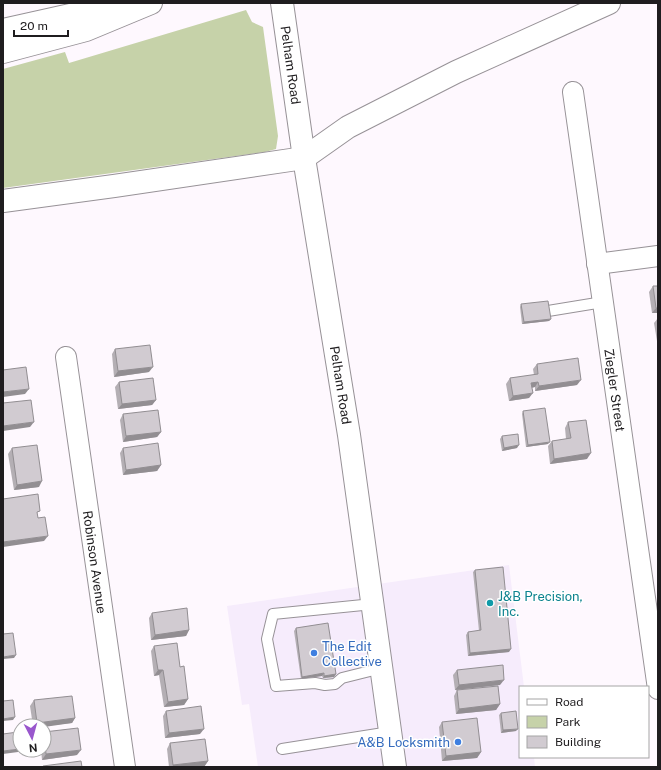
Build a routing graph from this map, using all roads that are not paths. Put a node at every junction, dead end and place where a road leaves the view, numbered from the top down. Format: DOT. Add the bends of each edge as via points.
graph roads {
  1 [pos="124,3"];
  2 [pos="151,3"];
  3 [pos="282,3"];
  4 [pos="609,3"];
  5 [pos="3,30"];
  6 [pos="3,52"];
  7 [pos="573,92"];
  8 [pos="304,158"];
  9 [pos="3,201"];
  10 [pos="658,256"];
  11 [pos="597,264"];
  12 [pos="603,302"];
  13 [pos="548,311"];
  14 [pos="66,357"];
  15 [pos="373,604"];
  16 [pos="382,668"];
  17 [pos="658,689"];
  18 [pos="390,732"];
  19 [pos="282,749"];
  20 [pos="125,767"];
  21 [pos="395,767"];
  1 -- 5 [label="main road"];
  2 -- 6 [label="main road" via="86,30"];
  3 -- 8 [label="main road, Pelham Road"];
  4 -- 8 [label="main road" via="456,72 348,127"];
  7 -- 11 [label="street, Ziegler Street"];
  8 -- 9 [label="main road"];
  8 -- 15 [label="main road, Pelham Road" via="349,435"];
  10 -- 11 [label="street"];
  11 -- 12 [label="street, Ziegler Street"];
  12 -- 13 [label="lane"];
  12 -- 17 [label="street, Ziegler Street"];
  14 -- 20 [label="street, Robinson Avenue"];
  15 -- 16 [label="main road, Pelham Road"];
  15 -- 16 [label="lane" via="273,614 267,639 276,686 325,686 335,684 342,678"];
  16 -- 18 [label="main road, Pelham Road"];
  18 -- 19 [label="lane"];
  18 -- 21 [label="main road, Pelham Road"];
}
